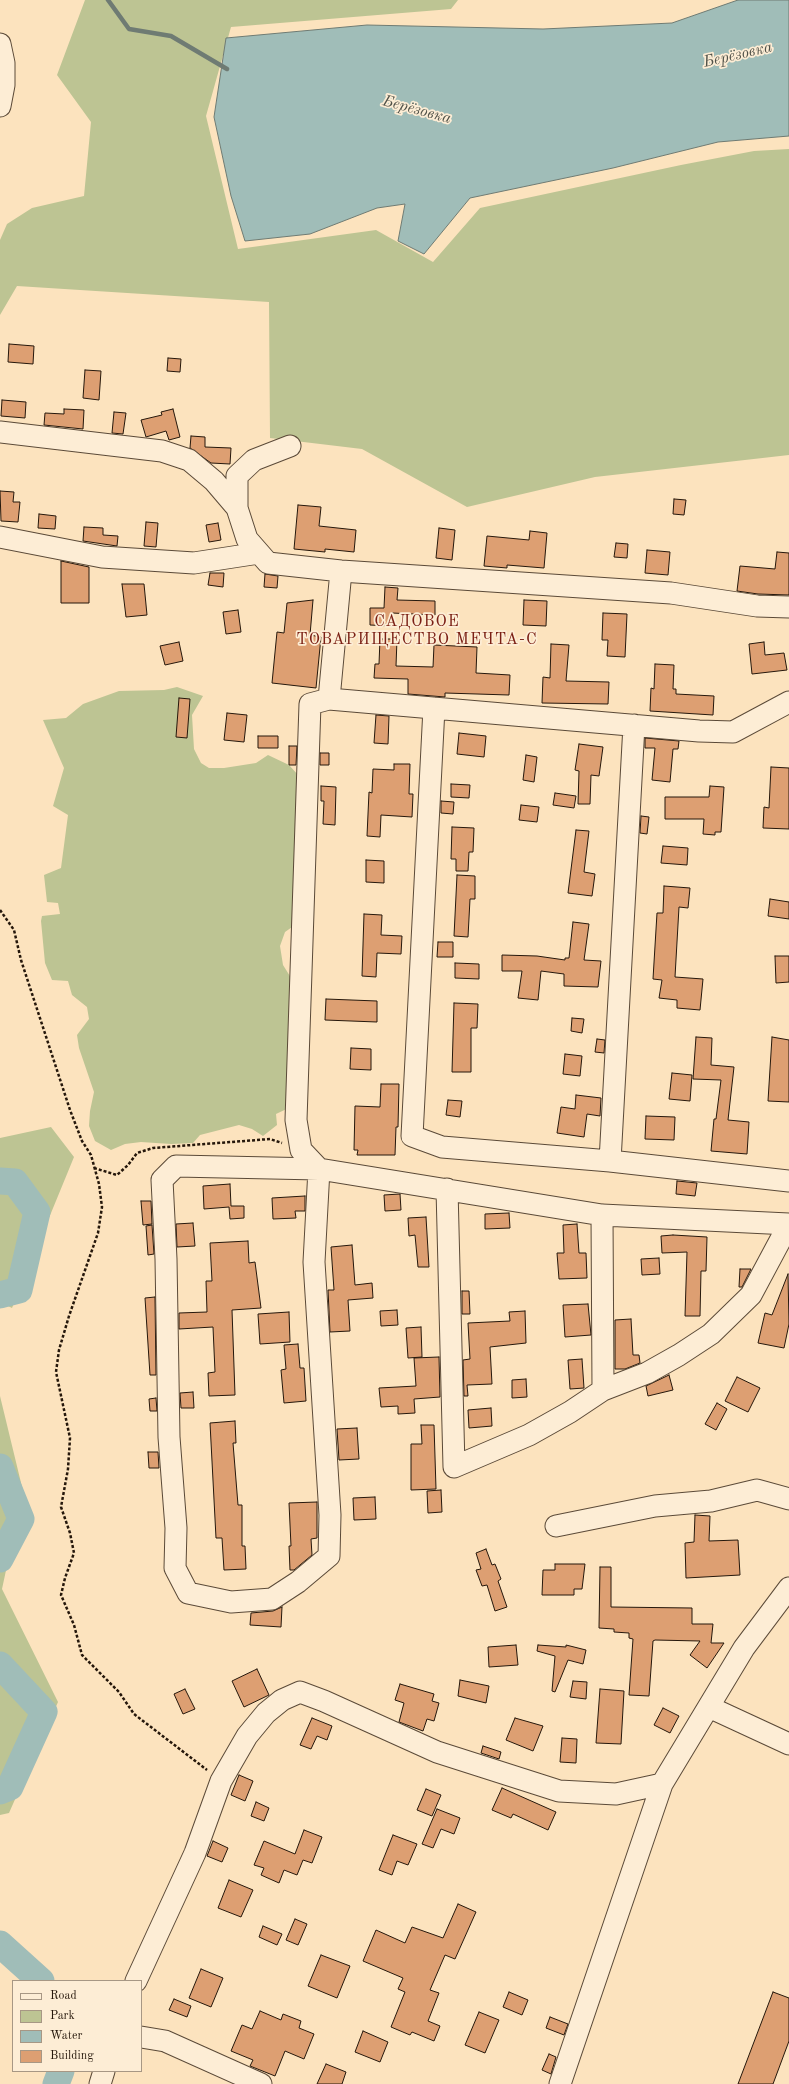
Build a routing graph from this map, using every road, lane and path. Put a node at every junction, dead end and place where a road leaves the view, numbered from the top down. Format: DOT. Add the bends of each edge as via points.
graph roads {
  1 [pos="0,44"];
  2 [pos="0,106"];
  3 [pos="0,432"];
  4 [pos="290,446"];
  5 [pos="237,508"];
  6 [pos="0,537"];
  7 [pos="259,553"];
  8 [pos="341,571"];
  9 [pos="789,607"];
  10 [pos="329,699"];
  11 [pos="789,702"];
  12 [pos="434,708"];
  13 [pos="634,725"];
  14 [pos="0,910"];
  15 [pos="610,1161"];
  16 [pos="319,1170"];
  17 [pos="789,1181"];
  18 [pos="447,1189"];
  19 [pos="602,1215"];
  20 [pos="789,1224"];
  21 [pos="603,1390"];
  22 [pos="789,1499"];
  23 [pos="556,1526"];
  24 [pos="789,1588"];
  25 [pos="709,1707"];
  26 [pos="789,1744"];
  27 [pos="221,1781"];
  28 [pos="662,1784"];
  29 [pos="136,1980"];
  30 [pos="142,2037"];
  31 [pos="104,2072"];
  32 [pos="100,2084"];
  33 [pos="261,2084"];
  34 [pos="560,2084"];
  1 -- 2 [label="street" via="4,70"];
  3 -- 5 [label="street" via="162,451 189,460 214,481"];
  4 -- 5 [label="street" via="254,460 237,476"];
  5 -- 7 [label="street" via="247,539"];
  6 -- 7 [label="street" via="102,557 194,563"];
  7 -- 8 [label="street" via="268,563"];
  8 -- 9 [label="street" via="671,593 757,606"];
  8 -- 10 [label="street"];
  10 -- 12 [label="street"];
  10 -- 16 [label="street" via="310,704 296,1120 301,1150"];
  11 -- 13 [label="street" via="733,732"];
  12 -- 13 [label="street"];
  12 -- 15 [label="street" via="412,1136 442,1147"];
  13 -- 15 [label="street"];
  14 -- 27 [label="path" via="14,930 21,960 70,1110 90,1155 99,1184 102,1206 98,1233 69,1316 59,1350 56,1372 70,1438 68,1469 61,1507 74,1553 61,1595 74,1625 82,1655 119,1692 134,1714"];
  15 -- 17 [label="street"];
  16 -- 16 [label="street" via="176,1166 162,1180 169,1437 176,1528 175,1568 188,1593 231,1602 272,1599 298,1582 329,1556 330,1515 314,1262"];
  16 -- 18 [label="street"];
  18 -- 19 [label="street"];
  18 -- 21 [label="street" via="454,1468 529,1435"];
  19 -- 20 [label="street"];
  19 -- 21 [label="street"];
  20 -- 21 [label="street" via="752,1295 711,1334 646,1373"];
  22 -- 23 [label="street" via="757,1490 712,1501 655,1506"];
  24 -- 25 [label="street" via="744,1648"];
  25 -- 26 [label="street"];
  25 -- 28 [label="street"];
  27 -- 28 [label="street" via="247,1736 266,1713 282,1700 300,1692 437,1752 559,1792 616,1794"];
  27 -- 29 [label="street" via="195,1853"];
  28 -- 34 [label="street"];
  30 -- 33 [label="street" via="165,2041"];
  31 -- 32 [label="street"];
}
